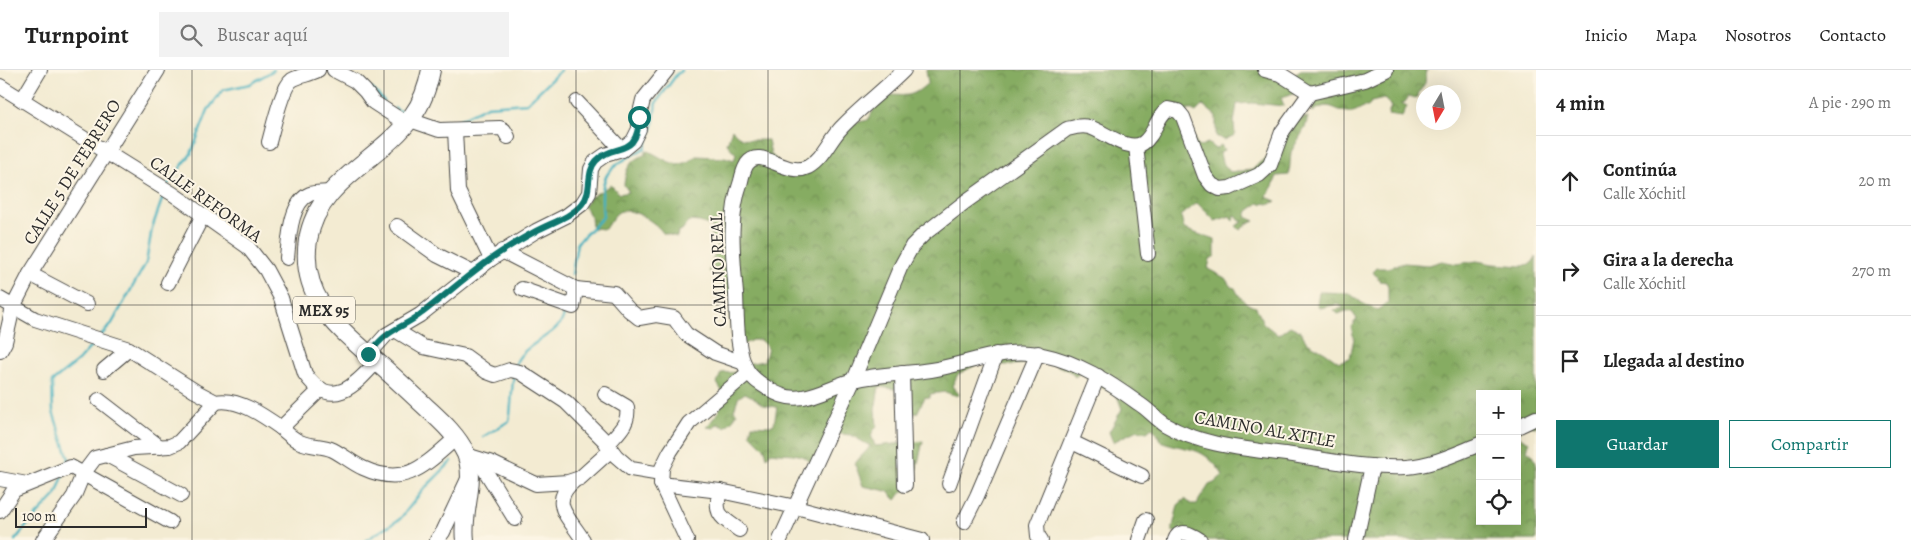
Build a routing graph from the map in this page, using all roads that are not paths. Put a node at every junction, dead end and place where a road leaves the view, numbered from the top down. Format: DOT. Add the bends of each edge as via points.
graph roads {
  1 [pos="40,70"];
  2 [pos="158,70"];
  3 [pos="318,70"];
  4 [pos="334,70"];
  5 [pos="667,70"];
  6 [pos="904,70"];
  7 [pos="1265,70"];
  8 [pos="1386,70"];
  9 [pos="430,71"];
  10 [pos="0,86"];
  11 [pos="1310,93"];
  12 [pos="22,100"];
  13 [pos="577,102"];
  14 [pos="408,122"];
  15 [pos="455,130"];
  16 [pos="508,137"];
  17 [pos="269,142"];
  18 [pos="1136,146"];
  19 [pos="622,150"];
  20 [pos="108,153"];
  21 [pos="330,192"];
  22 [pos="203,216"];
  23 [pos="397,226"];
  24 [pos="1148,254"];
  25 [pos="497,255"];
  26 [pos="287,258"];
  27 [pos="473,273"];
  28 [pos="30,274"];
  29 [pos="168,283"];
  30 [pos="522,289"];
  31 [pos="576,289"];
  32 [pos="0,299"];
  33 [pos="87,304"];
  34 [pos="13,307"];
  35 [pos="395,330"];
  36 [pos="129,349"];
  37 [pos="0,351"];
  38 [pos="1038,353"];
  39 [pos="996,354"];
  40 [pos="373,358"];
  41 [pos="746,368"];
  42 [pos="104,370"];
  43 [pos="902,373"];
  44 [pos="1098,376"];
  45 [pos="853,380"];
  46 [pos="321,389"];
  47 [pos="606,394"];
  48 [pos="99,400"];
  49 [pos="216,402"];
  50 [pos="1536,418"];
  51 [pos="1521,425"];
  52 [pos="281,428"];
  53 [pos="456,438"];
  54 [pos="1072,442"];
  55 [pos="160,446"];
  56 [pos="1476,446"];
  57 [pos="609,448"];
  58 [pos="107,455"];
  59 [pos="472,457"];
  60 [pos="1372,466"];
  61 [pos="77,470"];
  62 [pos="469,476"];
  63 [pos="1142,476"];
  64 [pos="0,479"];
  65 [pos="661,479"];
  66 [pos="574,481"];
  67 [pos="27,484"];
  68 [pos="949,484"];
  69 [pos="905,485"];
  70 [pos="720,491"];
  71 [pos="181,495"];
  72 [pos="796,507"];
  73 [pos="0,511"];
  74 [pos="515,518"];
  75 [pos="1146,520"];
  76 [pos="170,522"];
  77 [pos="964,522"];
  78 [pos="739,530"];
  79 [pos="914,539"];
  80 [pos="43,540"];
  81 [pos="437,540"];
  82 [pos="464,540"];
  83 [pos="583,540"];
  84 [pos="687,540"];
  85 [pos="780,540"];
  86 [pos="1041,540"];
  87 [pos="1139,540"];
  88 [pos="1175,540"];
  89 [pos="1200,540"];
  90 [pos="1356,540"];
  1 -- 12 [label="street"];
  2 -- 20 [label="street, CALLE 5 DE FEBRERO"];
  3 -- 17 [label="street" via="295,78 286,86"];
  4 -- 14 [label="street" via="355,81 373,102"];
  5 -- 19 [label="street" via="643,100 639,129 633,141"];
  6 -- 41 [label="street, CAMINO REAL" via="843,126 811,166 792,170 762,158 753,159 746,165 734,200 732,246 738,336"];
  7 -- 11 [label="street" via="1280,74"];
  8 -- 11 [label="street" via="1365,80"];
  9 -- 14 [label="main road, MEX 95" via="422,98"];
  10 -- 12 [label="street, CALLE REFORMA"];
  11 -- 18 [label="street" via="1282,132 1270,165 1259,175 1230,188 1220,189 1205,176 1187,125 1173,109 1163,112 1144,143"];
  12 -- 20 [label="street, CALLE REFORMA"];
  13 -- 19 [label="street"];
  14 -- 15 [label="street" via="434,129"];
  14 -- 21 [label="main road, MEX 95"];
  15 -- 16 [label="street" via="500,128"];
  15 -- 25 [label="street" via="458,191"];
  18 -- 24 [label="street"];
  18 -- 45 [label="street" via="1090,127 1067,129 924,234 912,246 900,268"];
  19 -- 25 [label="street" via="605,155 596,162 591,169 588,193 582,204"];
  20 -- 22 [label="street, CALLE REFORMA"];
  20 -- 28 [label="street, CALLE 5 DE FEBRERO"];
  21 -- 26 [label="street" via="310,194 298,203 290,229"];
  21 -- 40 [label="main road, MEX 95" via="310,232 307,253 310,274 316,296 327,314"];
  22 -- 29 [label="street"];
  22 -- 46 [label="street, CALLE REFORMA" via="248,247 266,270 281,298 305,374"];
  23 -- 27 [label="street" via="442,258"];
  25 -- 27 [label="street"];
  25 -- 31 [label="street"];
  27 -- 35 [label="street" via="420,315"];
  28 -- 33 [label="street"];
  28 -- 34 [label="street, CALLE 5 DE FEBRERO"];
  30 -- 31 [label="street" via="567,305"];
  31 -- 41 [label="street" via="614,293 639,318 656,315 674,318 686,334"];
  32 -- 34 [label="street"];
  34 -- 36 [label="street" via="35,319"];
  34 -- 37 [label="street, CALLE 5 DE FEBRERO"];
  35 -- 40 [label="street" via="386,335"];
  35 -- 57 [label="street" via="423,347 465,356 487,372 498,375 512,370 566,402"];
  36 -- 42 [label="street"];
  36 -- 49 [label="street"];
  38 -- 39 [label="street, CAMINO AL XITLE"];
  38 -- 44 [label="street, CAMINO AL XITLE" via="1060,358"];
  38 -- 77 [label="street"];
  39 -- 43 [label="street, CAMINO AL XITLE"];
  39 -- 68 [label="street"];
  40 -- 46 [label="street" via="354,386 344,392 334,394"];
  40 -- 53 [label="main road, MEX 95"];
  41 -- 45 [label="street" via="759,383 776,394 794,398"];
  41 -- 65 [label="street" via="689,423 670,452"];
  43 -- 45 [label="street, CAMINO AL XITLE"];
  43 -- 69 [label="street"];
  44 -- 54 [label="street"];
  44 -- 60 [label="street, CAMINO AL XITLE" via="1164,423 1189,436 1221,444"];
  45 -- 72 [label="street"];
  46 -- 52 [label="street"];
  47 -- 57 [label="street" via="627,407 629,416"];
  48 -- 55 [label="street"];
  49 -- 52 [label="street" via="226,400 244,407"];
  49 -- 55 [label="street" via="179,442"];
  50 -- 51 [label="street"];
  52 -- 53 [label="street" via="298,441 333,450 363,468 399,476 421,467"];
  53 -- 59 [label="main road, MEX 95"];
  54 -- 63 [label="street"];
  54 -- 86 [label="street" via="1037,525"];
  55 -- 58 [label="street"];
  56 -- 60 [label="street, CAMINO AL XITLE" via="1434,463 1406,467"];
  57 -- 65 [label="street" via="631,469"];
  57 -- 66 [label="street" via="585,475"];
  58 -- 61 [label="street"];
  58 -- 71 [label="street"];
  59 -- 62 [label="main road, MEX 95"];
  59 -- 66 [label="street" via="536,484"];
  59 -- 74 [label="street"];
  60 -- 90 [label="street"];
  61 -- 67 [label="street" via="54,473"];
  61 -- 76 [label="street"];
  61 -- 80 [label="street" via="74,496"];
  62 -- 81 [label="street"];
  62 -- 82 [label="main road, MEX 95"];
  64 -- 67 [label="street"];
  65 -- 70 [label="street"];
  65 -- 84 [label="street"];
  66 -- 83 [label="street" via="563,491 560,501"];
  67 -- 73 [label="street" via="14,490"];
  70 -- 72 [label="street"];
  70 -- 78 [label="street" via="716,503 719,515"];
  72 -- 79 [label="street"];
  72 -- 85 [label="street"];
  75 -- 87 [label="street"];
  88 -- 89 [label="street" via="1176,535 1187,532"];
}
